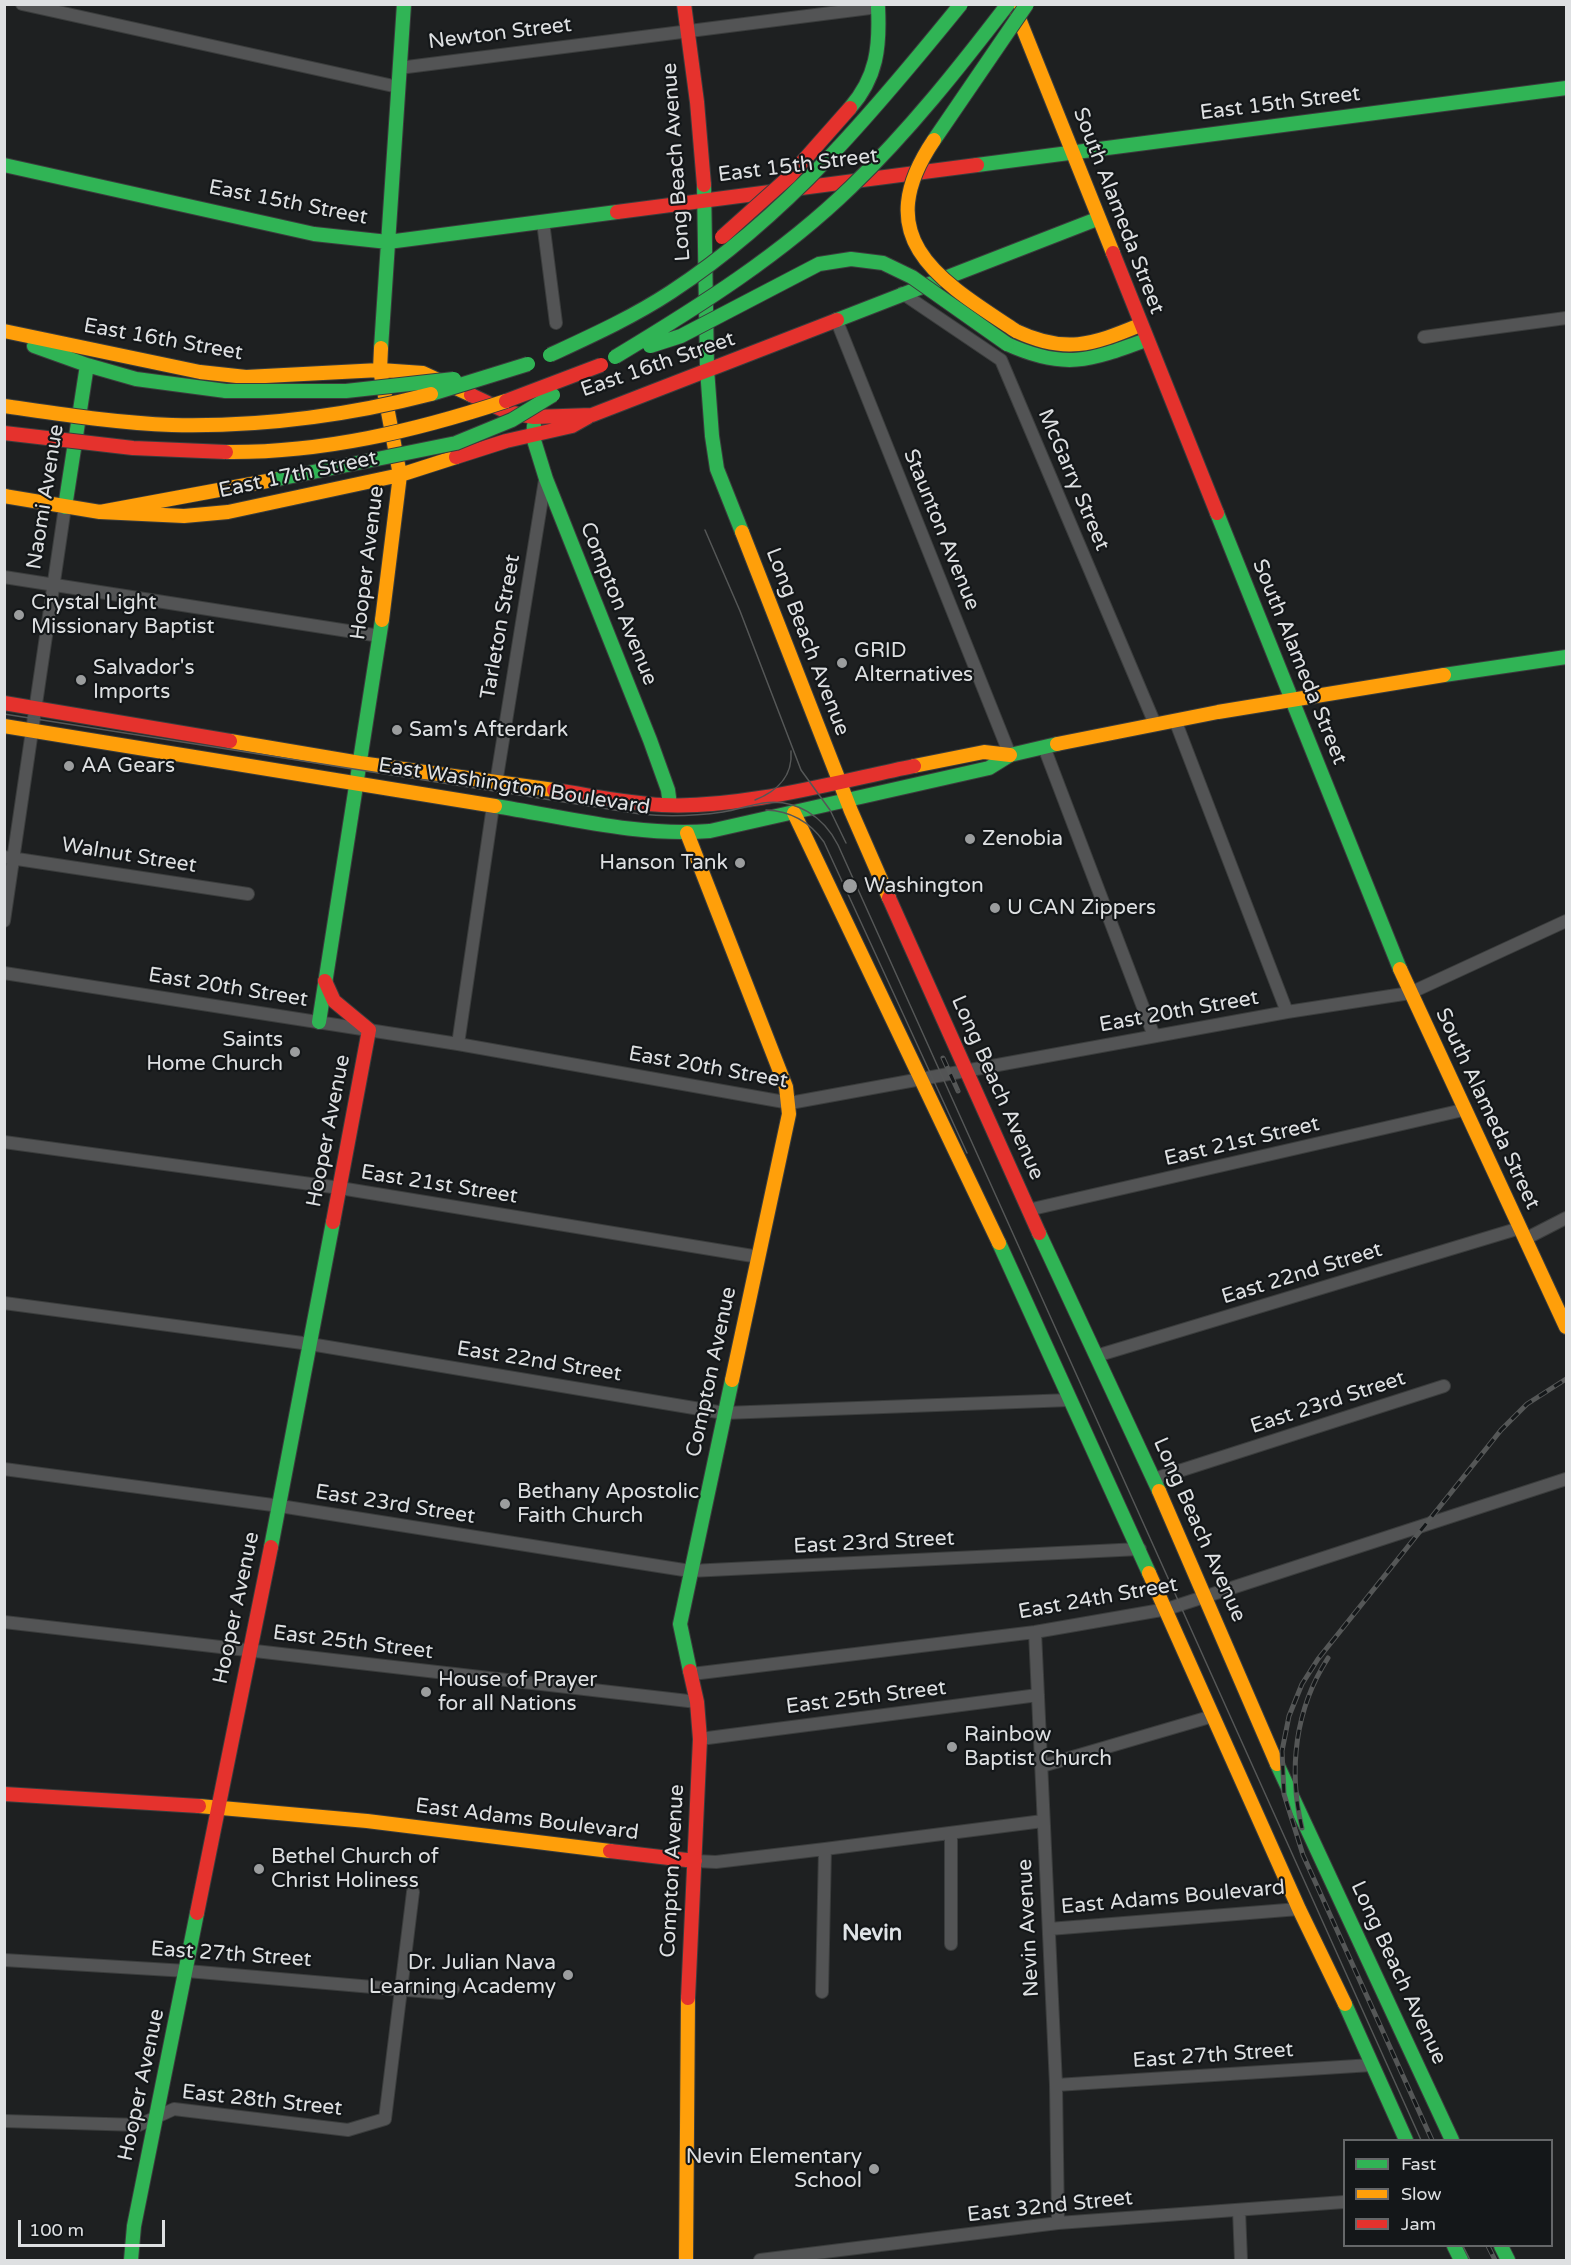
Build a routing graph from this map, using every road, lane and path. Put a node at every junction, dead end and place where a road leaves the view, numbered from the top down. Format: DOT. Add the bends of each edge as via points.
graph roads {
  1 [pos="22,4"];
  2 [pos="404,4"];
  3 [pos="684,4"];
  4 [pos="961,4"];
  5 [pos="1008,4"];
  6 [pos="1013,4"];
  7 [pos="1027,4"];
  8 [pos="885,6"];
  9 [pos="688,32"];
  10 [pos="399,68"];
  11 [pos="398,87"];
  12 [pos="1566,88"];
  13 [pos="1072,152"];
  14 [pos="4,165"];
  15 [pos="705,200"];
  16 [pos="1097,219"];
  17 [pos="543,222"];
  18 [pos="388,242"];
  19 [pos="902,293"];
  20 [pos="1566,318"];
  21 [pos="836,319"];
  22 [pos="556,323"];
  23 [pos="1140,325"];
  24 [pos="4,333"];
  25 [pos="1424,337"];
  26 [pos="1146,340"];
  27 [pos="550,355"];
  28 [pos="615,357"];
  29 [pos="528,364"];
  30 [pos="87,365"];
  31 [pos="601,365"];
  32 [pos="380,370"];
  33 [pos="707,372"];
  34 [pos="4,406"];
  35 [pos="592,415"];
  36 [pos="534,417"];
  37 [pos="4,433"];
  38 [pos="533,436"];
  39 [pos="400,475"];
  40 [pos="546,479"];
  41 [pos="5,496"];
  42 [pos="65,507"];
  43 [pos="100,512"];
  44 [pos="4,577"];
  45 [pos="54,585"];
  46 [pos="380,636"];
  47 [pos="1566,657"];
  48 [pos="1291,697"];
  49 [pos="4,703"];
  50 [pos="36,708"];
  51 [pos="1175,720"];
  52 [pos="1155,724"];
  53 [pos="4,726"];
  54 [pos="33,730"];
  55 [pos="1044,747"];
  56 [pos="1010,755"];
  57 [pos="360,763"];
  58 [pos="839,781"];
  59 [pos="357,783"];
  60 [pos="496,783"];
  61 [pos="816,785"];
  62 [pos="847,802"];
  63 [pos="670,805"];
  64 [pos="493,806"];
  65 [pos="797,820"];
  66 [pos="687,833"];
  67 [pos="10,857"];
  68 [pos="248,894"];
  69 [pos="4,921"];
  70 [pos="1566,921"];
  71 [pos="4,973"];
  72 [pos="325,981"];
  73 [pos="1410,993"];
  74 [pos="1287,1012"];
  75 [pos="319,1022"];
  76 [pos="369,1030"];
  77 [pos="1154,1036"];
  78 [pos="458,1044"];
  79 [pos="966,1072"];
  80 [pos="921,1080"];
  81 [pos="789,1103"];
  82 [pos="1463,1110"];
  83 [pos="4,1142"];
  84 [pos="340,1188"];
  85 [pos="1028,1210"];
  86 [pos="1566,1218"];
  87 [pos="1522,1233"];
  88 [pos="759,1257"];
  89 [pos="4,1303"];
  90 [pos="1566,1327"];
  91 [pos="310,1344"];
  92 [pos="1096,1356"];
  93 [pos="1444,1386"];
  94 [pos="1070,1400"];
  95 [pos="724,1413"];
  96 [pos="4,1469"];
  97 [pos="1154,1479"];
  98 [pos="1566,1479"];
  99 [pos="280,1506"];
  100 [pos="1140,1549"];
  101 [pos="690,1571"];
  102 [pos="1206,1597"];
  103 [pos="1167,1609"];
  104 [pos="4,1622"];
  105 [pos="1035,1632"];
  106 [pos="249,1650"];
  107 [pos="692,1674"];
  108 [pos="1038,1695"];
  109 [pos="697,1702"];
  110 [pos="1213,1716"];
  111 [pos="700,1739"];
  112 [pos="1042,1767"];
  113 [pos="4,1794"];
  114 [pos="218,1807"];
  115 [pos="1043,1821"];
  116 [pos="951,1833"];
  117 [pos="825,1849"];
  118 [pos="695,1861"];
  119 [pos="413,1892"];
  120 [pos="1299,1909"];
  121 [pos="1049,1929"];
  122 [pos="951,1944"];
  123 [pos="4,1960"];
  124 [pos="187,1971"];
  125 [pos="401,1989"];
  126 [pos="453,1989"];
  127 [pos="822,1992"];
  128 [pos="1372,2065"];
  129 [pos="1056,2085"];
  130 [pos="158,2116"];
  131 [pos="4,2121"];
  132 [pos="1406,2139"];
  133 [pos="1452,2139"];
  134 [pos="1343,2202"];
  135 [pos="1239,2210"];
  136 [pos="1059,2223"];
  137 [pos="131,2260"];
  138 [pos="686,2260"];
  139 [pos="760,2260"];
  140 [pos="1241,2260"];
  1 -- 11 [label="street"];
  2 -- 10 [label="main road, Hooper Avenue"];
  3 -- 9 [label="main road, Long Beach Avenue"];
  4 -- 27 [label="main road, bridge" via="833,157 779,208 672,292"];
  5 -- 28 [label="main road, bridge" via="880,159 820,215 756,267"];
  6 -- 13 [label="main road, South Alameda Street"];
  7 -- 23 [label="main road, bridge" via="918,164 909,187 906,211 914,244 937,277 1016,331 1043,344 1072,348 1098,343"];
  8 -- 9 [label="street, Newton Street"];
  8 -- 27 [label="main road, bridge" via="877,65 867,90 789,177 670,279"];
  9 -- 10 [label="street, Newton Street"];
  9 -- 15 [label="main road, Long Beach Avenue"];
  10 -- 11 [label="main road, Hooper Avenue"];
  11 -- 18 [label="main road, Hooper Avenue"];
  12 -- 13 [label="main road, East 15th Street"];
  13 -- 15 [label="main road, East 15th Street"];
  13 -- 16 [label="main road, South Alameda Street"];
  14 -- 18 [label="main road, East 15th Street" via="314,234"];
  15 -- 17 [label="main road, East 15th Street"];
  15 -- 33 [label="main road, Long Beach Avenue"];
  16 -- 19 [label="main road, East 16th Street"];
  16 -- 23 [label="main road, South Alameda Street"];
  17 -- 18 [label="main road, East 15th Street"];
  17 -- 22 [label="street"];
  18 -- 32 [label="main road, Hooper Avenue"];
  19 -- 21 [label="main road, East 16th Street"];
  19 -- 52 [label="street, McGarry Street" via="1001,360"];
  20 -- 25 [label="street"];
  21 -- 33 [label="main road, East 16th Street"];
  21 -- 56 [label="street, Staunton Avenue"];
  23 -- 26 [label="main road, South Alameda Street"];
  24 -- 30 [label="main road, East 16th Street"];
  24 -- 32 [label="main road, East 16th Street" via="200,372 246,377"];
  26 -- 28 [label="main road, bridge" via="1089,360 1060,362 1031,356 1006,344 914,279 883,263 837,259 774,286 681,336"];
  26 -- 48 [label="main road, South Alameda Street"];
  27 -- 29 [label="main road"];
  28 -- 31 [label="main road, bridge"];
  29 -- 30 [label="main road, East 16th Street, bridge" via="451,379 346,391 226,391 136,379"];
  29 -- 34 [label="main road, bridge" via="472,384 376,409 264,423 127,422"];
  30 -- 42 [label="main road, Naomi Avenue"];
  31 -- 37 [label="main road, bridge" via="533,393 451,419 336,443 265,451 201,452 130,449"];
  31 -- 43 [label="main road, bridge" via="479,436 418,452"];
  32 -- 36 [label="main road, East 16th Street" via="423,374 507,412"];
  32 -- 39 [label="main road, Hooper Avenue"];
  33 -- 35 [label="main road, East 16th Street"];
  33 -- 58 [label="main road, Long Beach Avenue" via="710,437 717,469"];
  35 -- 36 [label="main road, East 16th Street"];
  35 -- 38 [label="main road, East 17th Street" via="572,426"];
  36 -- 38 [label="main road, Compton Avenue"];
  38 -- 39 [label="main road, East 17th Street"];
  38 -- 40 [label="main road, Compton Avenue"];
  39 -- 43 [label="main road, East 17th Street" via="228,512 184,516"];
  39 -- 46 [label="main road, Hooper Avenue"];
  40 -- 60 [label="street, Tarleton Street"];
  40 -- 63 [label="main road, Compton Avenue" via="650,740"];
  41 -- 42 [label="main road, East 17th Street"];
  42 -- 43 [label="main road, East 17th Street"];
  42 -- 45 [label="street, Naomi Avenue"];
  44 -- 45 [label="street"];
  45 -- 46 [label="street"];
  45 -- 50 [label="street, Naomi Avenue"];
  46 -- 57 [label="main road, Hooper Avenue"];
  47 -- 48 [label="main road, East Washington Boulevard"];
  48 -- 51 [label="main road, East Washington Boulevard"];
  48 -- 73 [label="main road, South Alameda Street"];
  49 -- 50 [label="main road, East Washington Boulevard"];
  50 -- 54 [label="street, Naomi Avenue"];
  50 -- 57 [label="main road, East Washington Boulevard"];
  51 -- 52 [label="main road, East Washington Boulevard"];
  51 -- 74 [label="street"];
  52 -- 55 [label="main road, East Washington Boulevard"];
  53 -- 54 [label="main road, East Washington Boulevard"];
  54 -- 59 [label="main road, East Washington Boulevard"];
  54 -- 67 [label="street, Naomi Avenue"];
  55 -- 56 [label="main road, East Washington Boulevard"];
  55 -- 77 [label="street"];
  56 -- 58 [label="main road, East Washington Boulevard" via="984,752"];
  56 -- 62 [label="main road, East Washington Boulevard" via="989,768"];
  57 -- 59 [label="main road, Hooper Avenue"];
  57 -- 60 [label="main road, East Washington Boulevard"];
  58 -- 61 [label="main road, East Washington Boulevard"];
  58 -- 62 [label="main road, Long Beach Avenue"];
  59 -- 64 [label="main road, East Washington Boulevard"];
  59 -- 72 [label="main road, Hooper Avenue"];
  60 -- 63 [label="main road, East Washington Boulevard"];
  61 -- 63 [label="main road, East Washington Boulevard" via="745,799"];
  61 -- 65 [label="main road" via="792,805"];
  62 -- 65 [label="main road, East Washington Boulevard"];
  62 -- 79 [label="main road, Long Beach Avenue"];
  64 -- 66 [label="main road, East Washington Boulevard"];
  64 -- 78 [label="street"];
  65 -- 66 [label="main road, East Washington Boulevard"];
  65 -- 80 [label="main road"];
  66 -- 81 [label="main road, Compton Avenue"];
  67 -- 68 [label="street, Walnut Street"];
  67 -- 69 [label="street, Naomi Avenue"];
  70 -- 73 [label="street, East 20th Street"];
  71 -- 75 [label="street, East 20th Street"];
  72 -- 75 [label="main road, Hooper Avenue"];
  72 -- 76 [label="main road, Hooper Avenue" via="334,1001"];
  73 -- 74 [label="street, East 20th Street"];
  73 -- 82 [label="main road, South Alameda Street"];
  74 -- 77 [label="street, East 20th Street"];
  75 -- 76 [label="street, East 20th Street"];
  76 -- 78 [label="street, East 20th Street"];
  76 -- 84 [label="main road, Hooper Avenue"];
  77 -- 79 [label="street, East 20th Street"];
  78 -- 81 [label="street, East 20th Street"];
  79 -- 80 [label="street, East 20th Street"];
  79 -- 85 [label="main road, Long Beach Avenue"];
  80 -- 81 [label="street, East 20th Street"];
  80 -- 94 [label="main road"];
  81 -- 88 [label="main road, Compton Avenue"];
  82 -- 85 [label="street, East 21st Street"];
  82 -- 87 [label="main road, South Alameda Street"];
  83 -- 84 [label="street, East 21st Street"];
  84 -- 88 [label="street, East 21st Street"];
  84 -- 91 [label="main road, Hooper Avenue"];
  85 -- 92 [label="main road, Long Beach Avenue"];
  86 -- 87 [label="street, East 22nd Street"];
  87 -- 90 [label="main road, South Alameda Street"];
  87 -- 92 [label="street, East 22nd Street"];
  88 -- 95 [label="main road, Compton Avenue"];
  89 -- 91 [label="street, East 22nd Street"];
  91 -- 95 [label="street, East 22nd Street"];
  91 -- 99 [label="main road, Hooper Avenue"];
  92 -- 97 [label="main road, Long Beach Avenue"];
  93 -- 97 [label="street, East 23rd Street"];
  94 -- 95 [label="street, East 22nd Street"];
  94 -- 100 [label="main road"];
  95 -- 101 [label="main road, Compton Avenue"];
  96 -- 99 [label="street, East 23rd Street"];
  97 -- 102 [label="main road, Long Beach Avenue"];
  98 -- 102 [label="street, East 24th Street"];
  99 -- 101 [label="street, East 23rd Street"];
  99 -- 106 [label="main road, Hooper Avenue"];
  100 -- 101 [label="street, East 23rd Street"];
  100 -- 103 [label="main road"];
  101 -- 107 [label="main road, Compton Avenue" via="680,1624"];
  102 -- 103 [label="street, East 24th Street"];
  102 -- 133 [label="main road, Long Beach Avenue" via="1298,1809"];
  103 -- 105 [label="street, East 24th Street"];
  103 -- 110 [label="main road"];
  104 -- 106 [label="street, East 25th Street"];
  105 -- 107 [label="street, East 24th Street"];
  105 -- 108 [label="street, Nevin Avenue"];
  106 -- 109 [label="street, East 25th Street"];
  106 -- 114 [label="main road, Hooper Avenue"];
  107 -- 109 [label="main road, Compton Avenue"];
  108 -- 111 [label="street, East 25th Street"];
  108 -- 112 [label="street, Nevin Avenue"];
  109 -- 111 [label="main road, Compton Avenue"];
  110 -- 112 [label="street"];
  110 -- 120 [label="main road"];
  111 -- 118 [label="main road, Compton Avenue"];
  112 -- 115 [label="street, Nevin Avenue"];
  113 -- 114 [label="main road, East Adams Boulevard"];
  114 -- 118 [label="main road, East Adams Boulevard"];
  114 -- 124 [label="main road, Hooper Avenue"];
  115 -- 116 [label="street, East Adams Boulevard"];
  115 -- 121 [label="street, Nevin Avenue"];
  116 -- 117 [label="street, East Adams Boulevard"];
  116 -- 122 [label="street"];
  117 -- 118 [label="street, East Adams Boulevard"];
  117 -- 127 [label="street"];
  118 -- 138 [label="main road, Compton Avenue" via="688,1996"];
  119 -- 125 [label="street"];
  120 -- 121 [label="street, East Adams Boulevard"];
  120 -- 128 [label="main road"];
  121 -- 129 [label="street, Nevin Avenue"];
  123 -- 124 [label="street, East 27th Street"];
  124 -- 125 [label="street, East 27th Street"];
  124 -- 130 [label="main road, Hooper Avenue"];
  125 -- 126 [label="street, East 27th Street" via="442,1993"];
  125 -- 130 [label="street, East 28th Street" via="385,2119 348,2130 174,2109"];
  128 -- 129 [label="street, East 27th Street"];
  128 -- 132 [label="main road"];
  129 -- 136 [label="street, Nevin Avenue"];
  130 -- 131 [label="street, East 28th Street" via="140,2125"];
  130 -- 137 [label="main road, Hooper Avenue" via="134,2226"];
  134 -- 135 [label="street, East 32nd Street"];
  135 -- 136 [label="street, East 32nd Street"];
  135 -- 140 [label="street"];
  136 -- 139 [label="street, East 32nd Street"];
}
